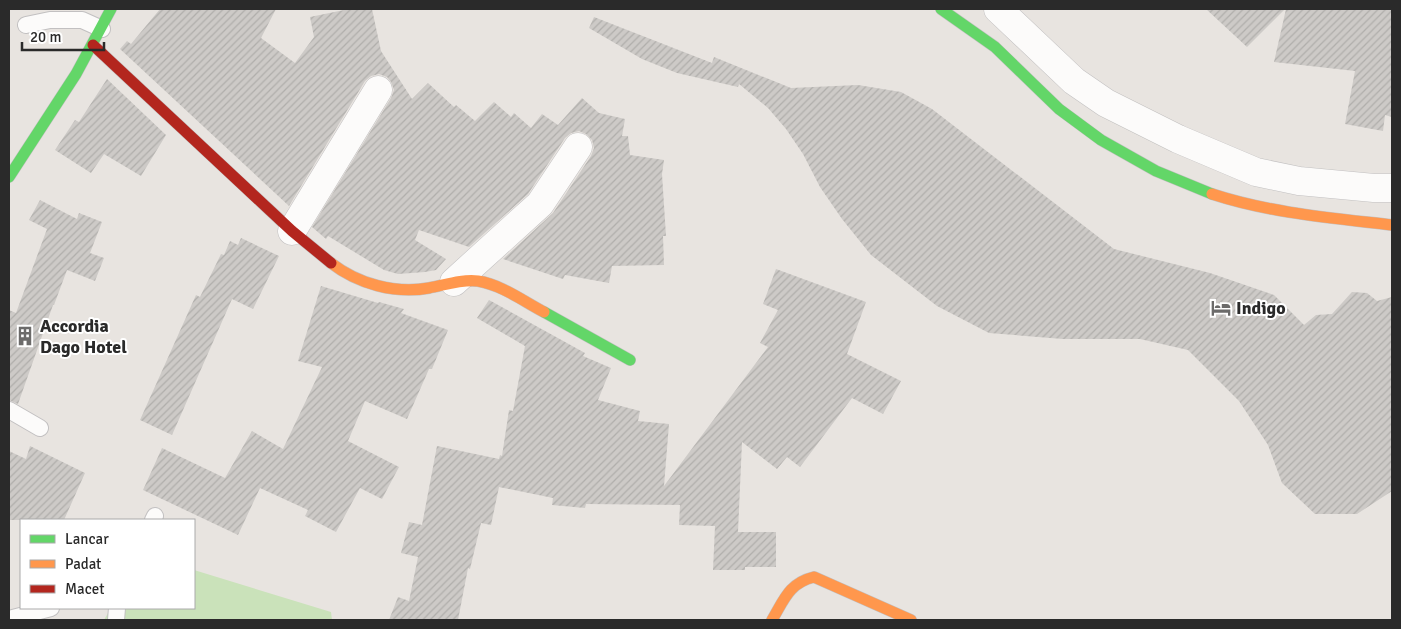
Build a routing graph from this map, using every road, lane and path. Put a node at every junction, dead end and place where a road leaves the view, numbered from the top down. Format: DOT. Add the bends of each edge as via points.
graph roads {
  1 [pos="111,9"];
  2 [pos="941,9"];
  3 [pos="998,9"];
  4 [pos="26,25"];
  5 [pos="102,29"];
  6 [pos="93,45"];
  7 [pos="378,90"];
  8 [pos="578,147"];
  9 [pos="9,177"];
  10 [pos="1392,188"];
  11 [pos="1392,225"];
  12 [pos="292,231"];
  13 [pos="454,282"];
  14 [pos="630,360"];
  15 [pos="9,410"];
  16 [pos="40,428"];
  17 [pos="47,609"];
  18 [pos="9,619"];
  19 [pos="772,620"];
  20 [pos="911,620"];
  1 -- 5 [label="street"];
  2 -- 11 [label="street" via="1001,53 1067,115 1107,144 1174,180 1214,195 1276,209"];
  3 -- 10 [label="street" via="1074,81 1106,102 1178,139 1256,172 1299,181"];
  4 -- 5 [label="lane" via="50,20 82,20"];
  5 -- 6 [label="street"];
  6 -- 9 [label="street"];
  6 -- 12 [label="street"];
  7 -- 12 [label="street"];
  8 -- 13 [label="street" via="540,204"];
  12 -- 13 [label="street" via="334,265 371,284 396,290"];
  13 -- 14 [label="street" via="476,281 495,285"];
  15 -- 16 [label="lane"];
  17 -- 18 [label="lane"];
  19 -- 20 [label="street" via="793,586 800,580 814,577"];
}
